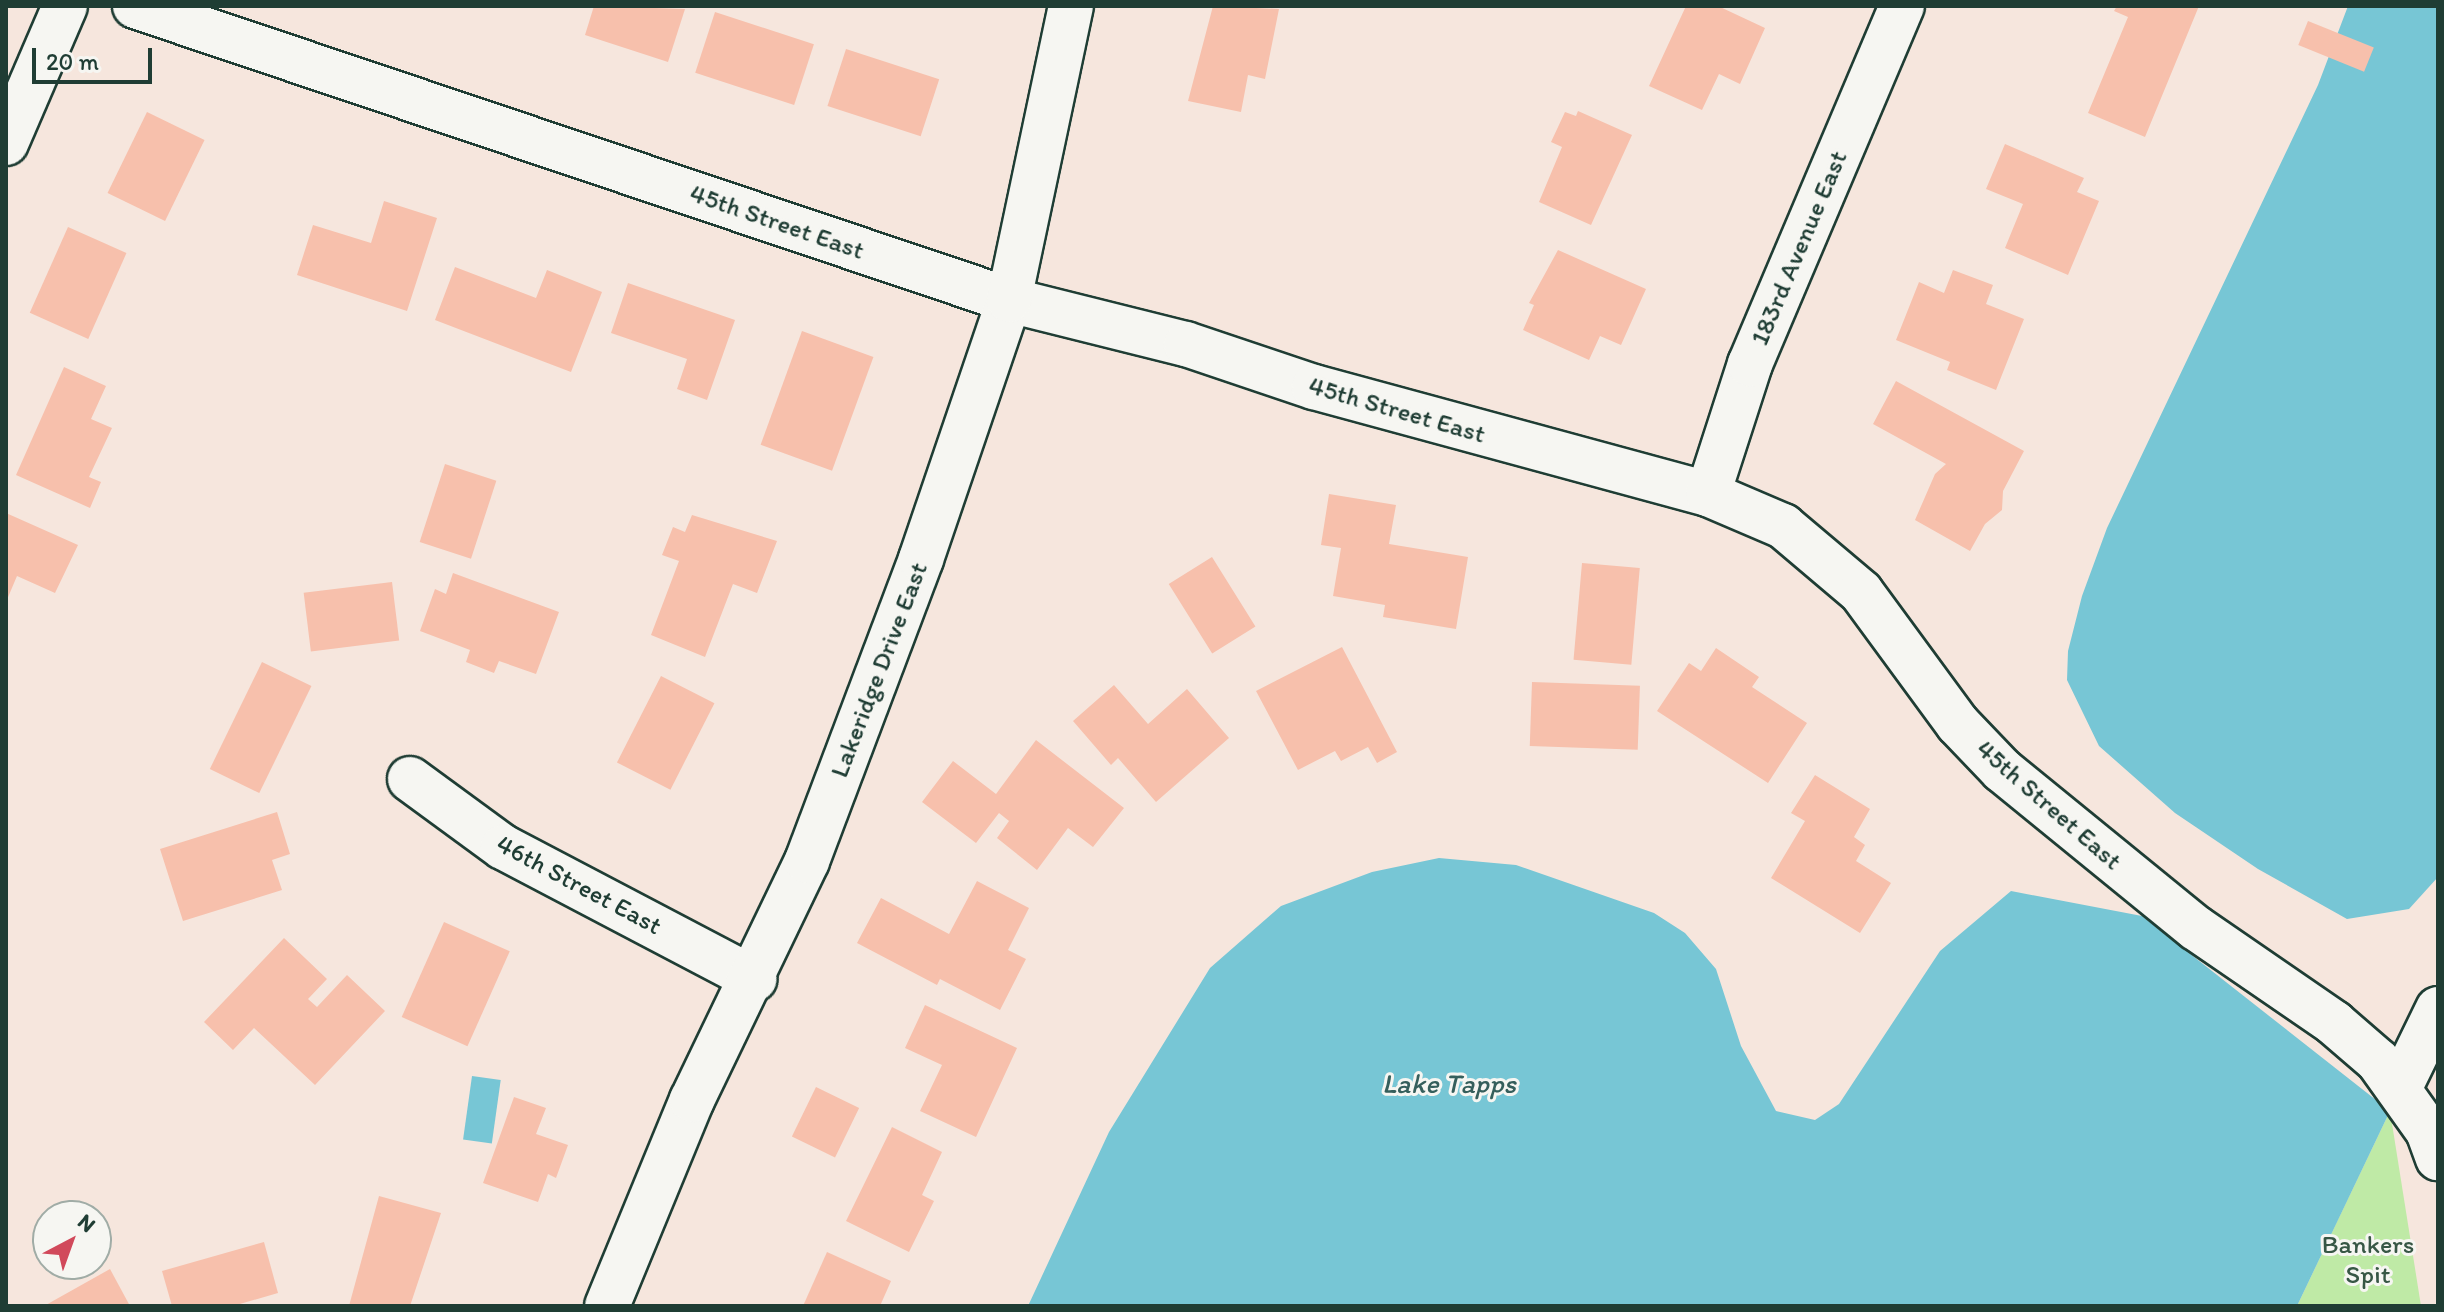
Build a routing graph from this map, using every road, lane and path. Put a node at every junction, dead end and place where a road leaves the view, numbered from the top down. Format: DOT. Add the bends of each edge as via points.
graph roads {
  1 [pos="65,6"];
  2 [pos="135,6"];
  3 [pos="1071,6"];
  4 [pos="1902,6"];
  5 [pos="6,143"];
  6 [pos="1009,300"];
  7 [pos="1708,494"];
  8 [pos="410,779"];
  9 [pos="754,979"];
  10 [pos="2438,1009"];
  11 [pos="2399,1089"];
  12 [pos="2438,1158"];
  13 [pos="607,1306"];
  1 -- 5 [label="street"];
  2 -- 6 [label="street, 45th Street East"];
  3 -- 6 [label="street, Lakeridge Drive East"];
  4 -- 7 [label="street, 183rd Avenue East" via="1750,364"];
  6 -- 7 [label="street, 45th Street East" via="1186,344 1314,387"];
  6 -- 9 [label="street, Lakeridge Drive East" via="921,559 807,861"];
  7 -- 11 [label="street, 45th Street East" via="1783,526 1826,560 1861,592 1958,724 2002,770 2196,928 2334,1023 2378,1061"];
  8 -- 9 [label="street, 46th Street East" via="503,847"];
  9 -- 13 [label="street, Lakeridge Drive East" via="692,1100"];
  10 -- 11 [label="street"];
  11 -- 12 [label="street, 45th Street East" via="2428,1131"];
}
